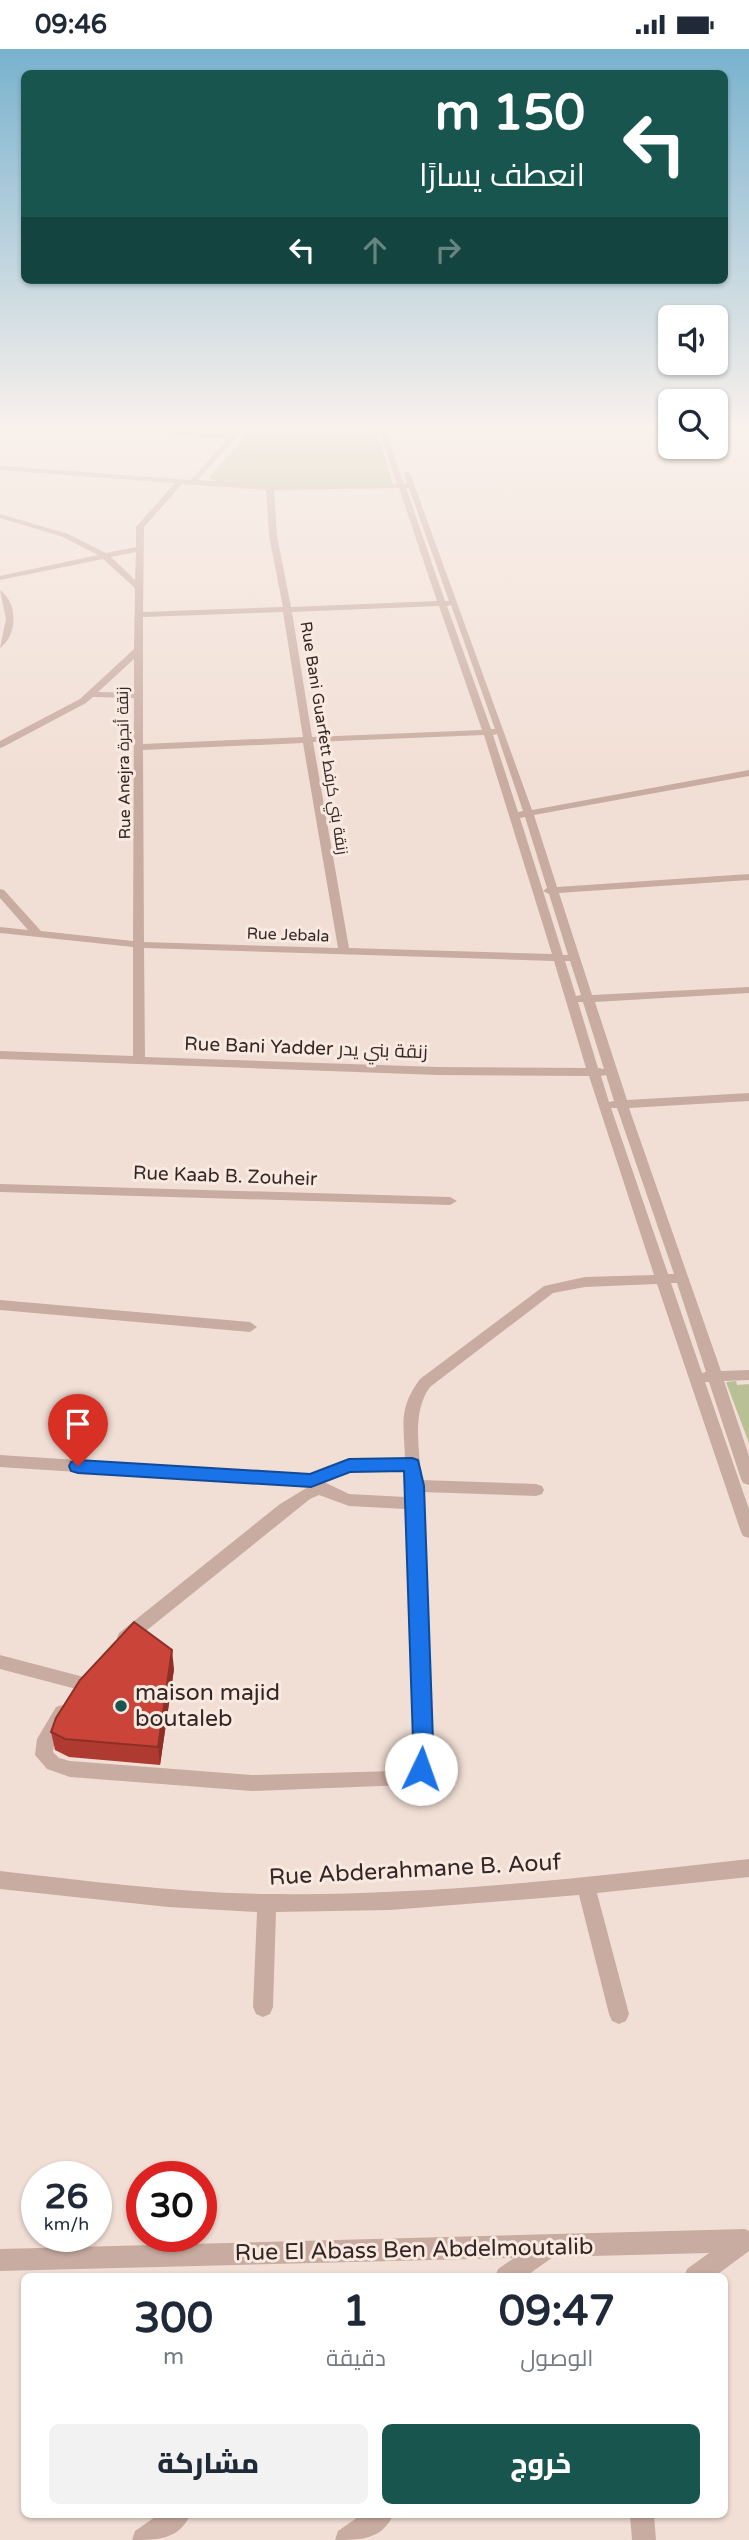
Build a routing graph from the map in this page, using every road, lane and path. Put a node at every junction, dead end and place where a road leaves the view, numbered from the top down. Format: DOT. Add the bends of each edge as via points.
graph roads {
  1 [pos="76,541"];
  2 [pos="139,541"];
  3 [pos="274,541"];
  4 [pos="426,541"];
  5 [pos="138,549"];
  6 [pos="104,555"];
  7 [pos="0,577"];
  8 [pos="139,587"];
  9 [pos="0,592"];
  10 [pos="448,603"];
  11 [pos="288,610"];
  12 [pos="141,615"];
  13 [pos="0,645"];
  14 [pos="138,650"];
  15 [pos="92,694"];
  16 [pos="139,696"];
  17 [pos="500,731"];
  18 [pos="487,732"];
  19 [pos="307,740"];
  20 [pos="0,745"];
  21 [pos="140,747"];
  22 [pos="749,773"];
  23 [pos="528,813"];
  24 [pos="515,815"];
  25 [pos="749,877"];
  26 [pos="555,891"];
  27 [pos="540,892"];
  28 [pos="1,894"];
  29 [pos="0,930"];
  30 [pos="39,935"];
  31 [pos="141,945"];
  32 [pos="344,952"];
  33 [pos="559,957"];
  34 [pos="576,958"];
  35 [pos="749,990"];
  36 [pos="588,998"];
  37 [pos="571,999"];
  38 [pos="2,1058"];
  39 [pos="139,1059"];
  40 [pos="611,1071"];
  41 [pos="593,1072"];
  42 [pos="749,1097"];
  43 [pos="621,1104"];
  44 [pos="604,1105"];
  45 [pos="0,1188"];
  46 [pos="450,1201"];
  47 [pos="682,1278"];
  48 [pos="663,1279"];
  49 [pos="0,1305"];
  50 [pos="250,1327"];
  51 [pos="749,1375"];
  52 [pos="715,1376"];
  53 [pos="698,1377"];
  54 [pos="0,1461"];
  55 [pos="412,1464"];
  56 [pos="749,1479"];
  57 [pos="315,1485"];
  58 [pos="536,1490"];
  59 [pos="415,1494"];
  60 [pos="749,1532"];
  61 [pos="112,1650"];
  62 [pos="0,1662"];
  63 [pos="93,1669"];
  64 [pos="80,1683"];
  65 [pos="749,1868"];
  66 [pos="0,1881"];
  67 [pos="586,1886"];
  68 [pos="267,1903"];
  69 [pos="263,2007"];
  70 [pos="619,2014"];
  71 [pos="746,2239"];
  72 [pos="549,2246"];
  73 [pos="0,2260"];
  74 [pos="512,2273"];
  75 [pos="700,2273"];
  76 [pos="174,2518"];
  77 [pos="377,2518"];
  78 [pos="642,2518"];
  79 [pos="144,2540"];
  80 [pos="347,2540"];
  81 [pos="644,2540"];
  1 -- 6 [label="street"];
  2 -- 5 [label="street, Rue Anejra زنقة أنجرة"];
  3 -- 11 [label="street, Rue Bani Guarfett زنقة بني كرفط"];
  4 -- 10 [label="street"];
  5 -- 6 [label="street"];
  5 -- 8 [label="street, Rue Anejra زنقة أنجرة"];
  6 -- 7 [label="street"];
  6 -- 8 [label="street"];
  8 -- 12 [label="street, Rue Anejra زنقة أنجرة"];
  9 -- 13 [label="street" via="11,620"];
  10 -- 11 [label="street"];
  10 -- 17 [label="street"];
  10 -- 18 [label="street"];
  11 -- 12 [label="street"];
  11 -- 19 [label="street, Rue Bani Guarfett زنقة بني كرفط"];
  12 -- 14 [label="street, Rue Anejra زنقة أنجرة"];
  14 -- 15 [label="street"];
  14 -- 16 [label="street, Rue Anejra زنقة أنجرة"];
  15 -- 16 [label="street"];
  15 -- 20 [label="street"];
  16 -- 21 [label="street, Rue Anejra زنقة أنجرة"];
  17 -- 18 [label="street"];
  17 -- 23 [label="street"];
  18 -- 19 [label="street"];
  18 -- 24 [label="street"];
  19 -- 21 [label="street"];
  19 -- 32 [label="street, Rue Bani Guarfett زنقة بني كرفط"];
  21 -- 31 [label="street, Rue Anejra زنقة أنجرة"];
  22 -- 23 [label="street"];
  23 -- 24 [label="street"];
  23 -- 26 [label="street"];
  24 -- 27 [label="street"];
  25 -- 26 [label="street"];
  26 -- 27 [label="street"];
  26 -- 34 [label="street"];
  27 -- 33 [label="street"];
  28 -- 30 [label="street"];
  29 -- 30 [label="street, Rue Jebala"];
  30 -- 31 [label="street, Rue Jebala"];
  31 -- 32 [label="street, Rue Jebala"];
  31 -- 39 [label="street, Rue Anejra زنقة أنجرة"];
  32 -- 33 [label="street, Rue Jebala"];
  33 -- 34 [label="street, Rue Jebala"];
  33 -- 37 [label="street"];
  34 -- 36 [label="street"];
  35 -- 36 [label="street"];
  36 -- 37 [label="street"];
  36 -- 40 [label="street"];
  37 -- 41 [label="street"];
  38 -- 39 [label="street, Rue Bani Yadder زنقة بني يدر"];
  39 -- 41 [label="street, Rue Bani Yadder زنقة بني يدر"];
  40 -- 41 [label="street, Rue Bani Yadder زنقة بني يدر"];
  40 -- 43 [label="street"];
  41 -- 44 [label="street"];
  42 -- 43 [label="street"];
  43 -- 44 [label="street"];
  43 -- 47 [label="street"];
  44 -- 48 [label="street"];
  45 -- 46 [label="street, Rue Kaab B. Zouheir"];
  47 -- 48 [label="street"];
  47 -- 52 [label="street"];
  48 -- 53 [label="street"];
  48 -- 55 [label="street" via="585,1282 541,1293 417,1392 411,1409"];
  49 -- 50 [label="street"];
  51 -- 52 [label="street"];
  52 -- 53 [label="street"];
  52 -- 56 [label="street"];
  53 -- 60 [label="street"];
  54 -- 57 [label="street"];
  55 -- 57 [label="street" via="349,1466"];
  55 -- 59 [label="street"];
  57 -- 59 [label="street" via="327,1495 349,1500"];
  57 -- 61 [label="street"];
  58 -- 59 [label="street"];
  59 -- 64 [label="street" via="423,1741 418,1773 394,1779 252,1783 70,1769 50,1762 44,1748"];
  62 -- 64 [label="street"];
  63 -- 64 [label="street"];
  65 -- 67 [label="street, Rue Abderahmane B. Aouf"];
  66 -- 68 [label="street, Rue Abderahmane B. Aouf"];
  67 -- 68 [label="street, Rue Abderahmane B. Aouf" via="378,1902"];
  67 -- 70 [label="street"];
  68 -- 69 [label="street"];
  71 -- 72 [label="street, Rue El Abass Ben Abdelmoutalib"];
  71 -- 75 [label="street"];
  72 -- 73 [label="street, Rue El Abass Ben Abdelmoutalib"];
  72 -- 74 [label="street"];
  76 -- 79 [label="street"];
  77 -- 80 [label="street"];
  78 -- 81 [label="street"];
}
